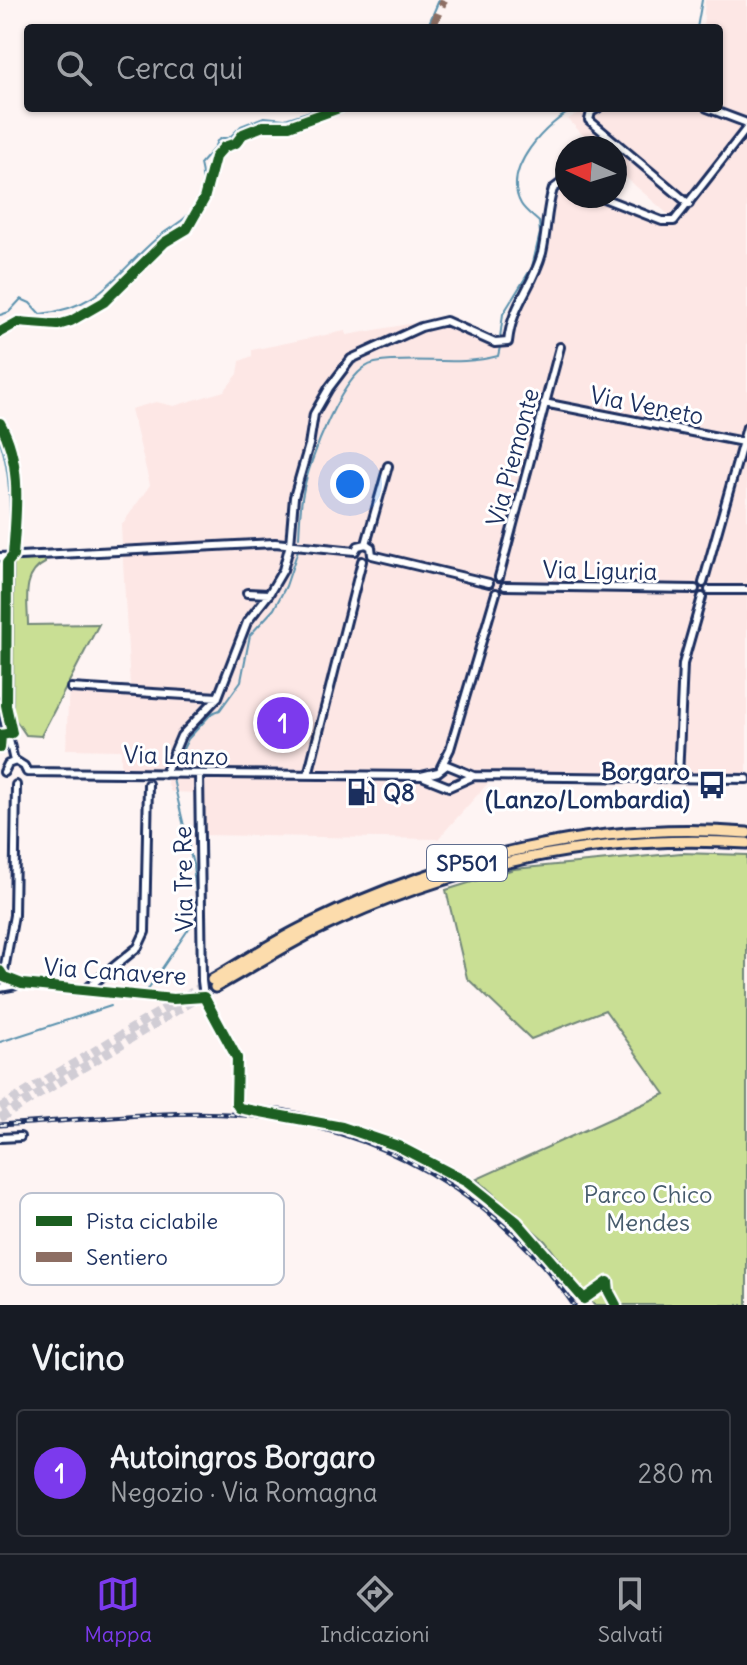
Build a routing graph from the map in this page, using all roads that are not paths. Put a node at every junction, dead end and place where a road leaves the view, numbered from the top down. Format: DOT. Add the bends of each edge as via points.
graph roads {
  1 [pos="591,112"];
  2 [pos="716,112"];
  3 [pos="747,126"];
  4 [pos="555,188"];
  5 [pos="689,204"];
  6 [pos="627,207"];
  7 [pos="560,347"];
  8 [pos="544,403"];
  9 [pos="747,427"];
  10 [pos="743,442"];
  11 [pos="388,466"];
  12 [pos="290,544"];
  13 [pos="366,544"];
  14 [pos="355,551"];
  15 [pos="372,555"];
  16 [pos="2,557"];
  17 [pos="362,561"];
  18 [pos="499,577"];
  19 [pos="489,583"];
  20 [pos="703,583"];
  21 [pos="505,586"];
  22 [pos="695,589"];
  23 [pos="709,590"];
  24 [pos="747,590"];
  25 [pos="247,593"];
  26 [pos="496,593"];
  27 [pos="269,594"];
  28 [pos="702,597"];
  29 [pos="71,688"];
  30 [pos="218,697"];
  31 [pos="0,702"];
  32 [pos="450,749"];
  33 [pos="14,761"];
  34 [pos="455,768"];
  35 [pos="440,770"];
  36 [pos="2,772"];
  37 [pos="27,772"];
  38 [pos="165,774"];
  39 [pos="199,774"];
  40 [pos="308,775"];
  41 [pos="421,776"];
  42 [pos="474,776"];
  43 [pos="678,778"];
  44 [pos="747,779"];
  45 [pos="438,781"];
  46 [pos="457,782"];
  47 [pos="10,783"];
  48 [pos="148,784"];
  49 [pos="747,833"];
  50 [pos="747,843"];
  51 [pos="9,948"];
  52 [pos="0,961"];
  53 [pos="2,975"];
  54 [pos="22,984"];
  55 [pos="0,988"];
  56 [pos="84,991"];
  57 [pos="204,997"];
  58 [pos="342,1127"];
  59 [pos="20,1137"];
  60 [pos="0,1138"];
  1 -- 5 [label="street" via="589,120"];
  2 -- 3 [label="street"];
  3 -- 5 [label="street"];
  4 -- 12 [label="street" via="540,256 512,313 508,342 495,343 446,321 351,359 329,388 314,414 294,497"];
  5 -- 6 [label="street" via="674,221"];
  7 -- 8 [label="street, Via Piemonte"];
  8 -- 10 [label="street, Via Veneto"];
  8 -- 18 [label="street, Via Piemonte"];
  9 -- 10 [label="street"];
  10 -- 20 [label="street"];
  11 -- 13 [label="street"];
  12 -- 14 [label="street"];
  12 -- 16 [label="street"];
  12 -- 27 [label="street"];
  13 -- 14 [label="street"];
  13 -- 15 [label="street"];
  14 -- 17 [label="street"];
  15 -- 17 [label="street"];
  15 -- 19 [label="street"];
  17 -- 40 [label="street"];
  18 -- 19 [label="street"];
  18 -- 21 [label="street"];
  19 -- 26 [label="street"];
  20 -- 22 [label="street"];
  20 -- 23 [label="street"];
  21 -- 22 [label="street, Via Liguria"];
  21 -- 26 [label="street"];
  22 -- 28 [label="street"];
  23 -- 24 [label="street"];
  23 -- 28 [label="street"];
  25 -- 27 [label="street"];
  26 -- 32 [label="street"];
  27 -- 30 [label="street" via="247,622"];
  28 -- 43 [label="street" via="683,664"];
  29 -- 30 [label="street"];
  30 -- 38 [label="street" via="181,736"];
  31 -- 33 [label="street"];
  32 -- 34 [label="street"];
  32 -- 35 [label="street"];
  33 -- 36 [label="street"];
  33 -- 37 [label="street"];
  34 -- 35 [label="street, Via Lanzo"];
  34 -- 42 [label="street"];
  34 -- 46 [label="street"];
  35 -- 41 [label="street, Via Lanzo"];
  35 -- 45 [label="street"];
  36 -- 47 [label="street"];
  37 -- 38 [label="street, Via Lanzo"];
  37 -- 47 [label="street" via="24,781"];
  38 -- 39 [label="street, Via Lanzo"];
  39 -- 40 [label="street, Via Lanzo"];
  39 -- 57 [label="street, Via Tre Re"];
  40 -- 41 [label="street, Via Lanzo"];
  41 -- 45 [label="street, Via Lanzo"];
  42 -- 43 [label="street"];
  42 -- 46 [label="street"];
  43 -- 44 [label="street"];
  45 -- 46 [label="street, Via Lanzo" via="446,787"];
  47 -- 51 [label="street" via="14,906"];
  48 -- 56 [label="street" via="145,932 138,947"];
  49 -- 50 [label="highway, SP501" via="600,837 459,865 310,924 213,983 315,931 460,873 604,845"];
  51 -- 52 [label="street"];
  51 -- 53 [label="street"];
  53 -- 54 [label="street, Via Canavere"];
  53 -- 55 [label="street"];
  54 -- 55 [label="street, Via Canavere"];
  54 -- 56 [label="street, Via Canavere"];
  56 -- 57 [label="street, Via Canavere"];
  57 -- 58 [label="street, Via Tre Re" via="237,1058 239,1108"];
  59 -- 60 [label="street"];
}
